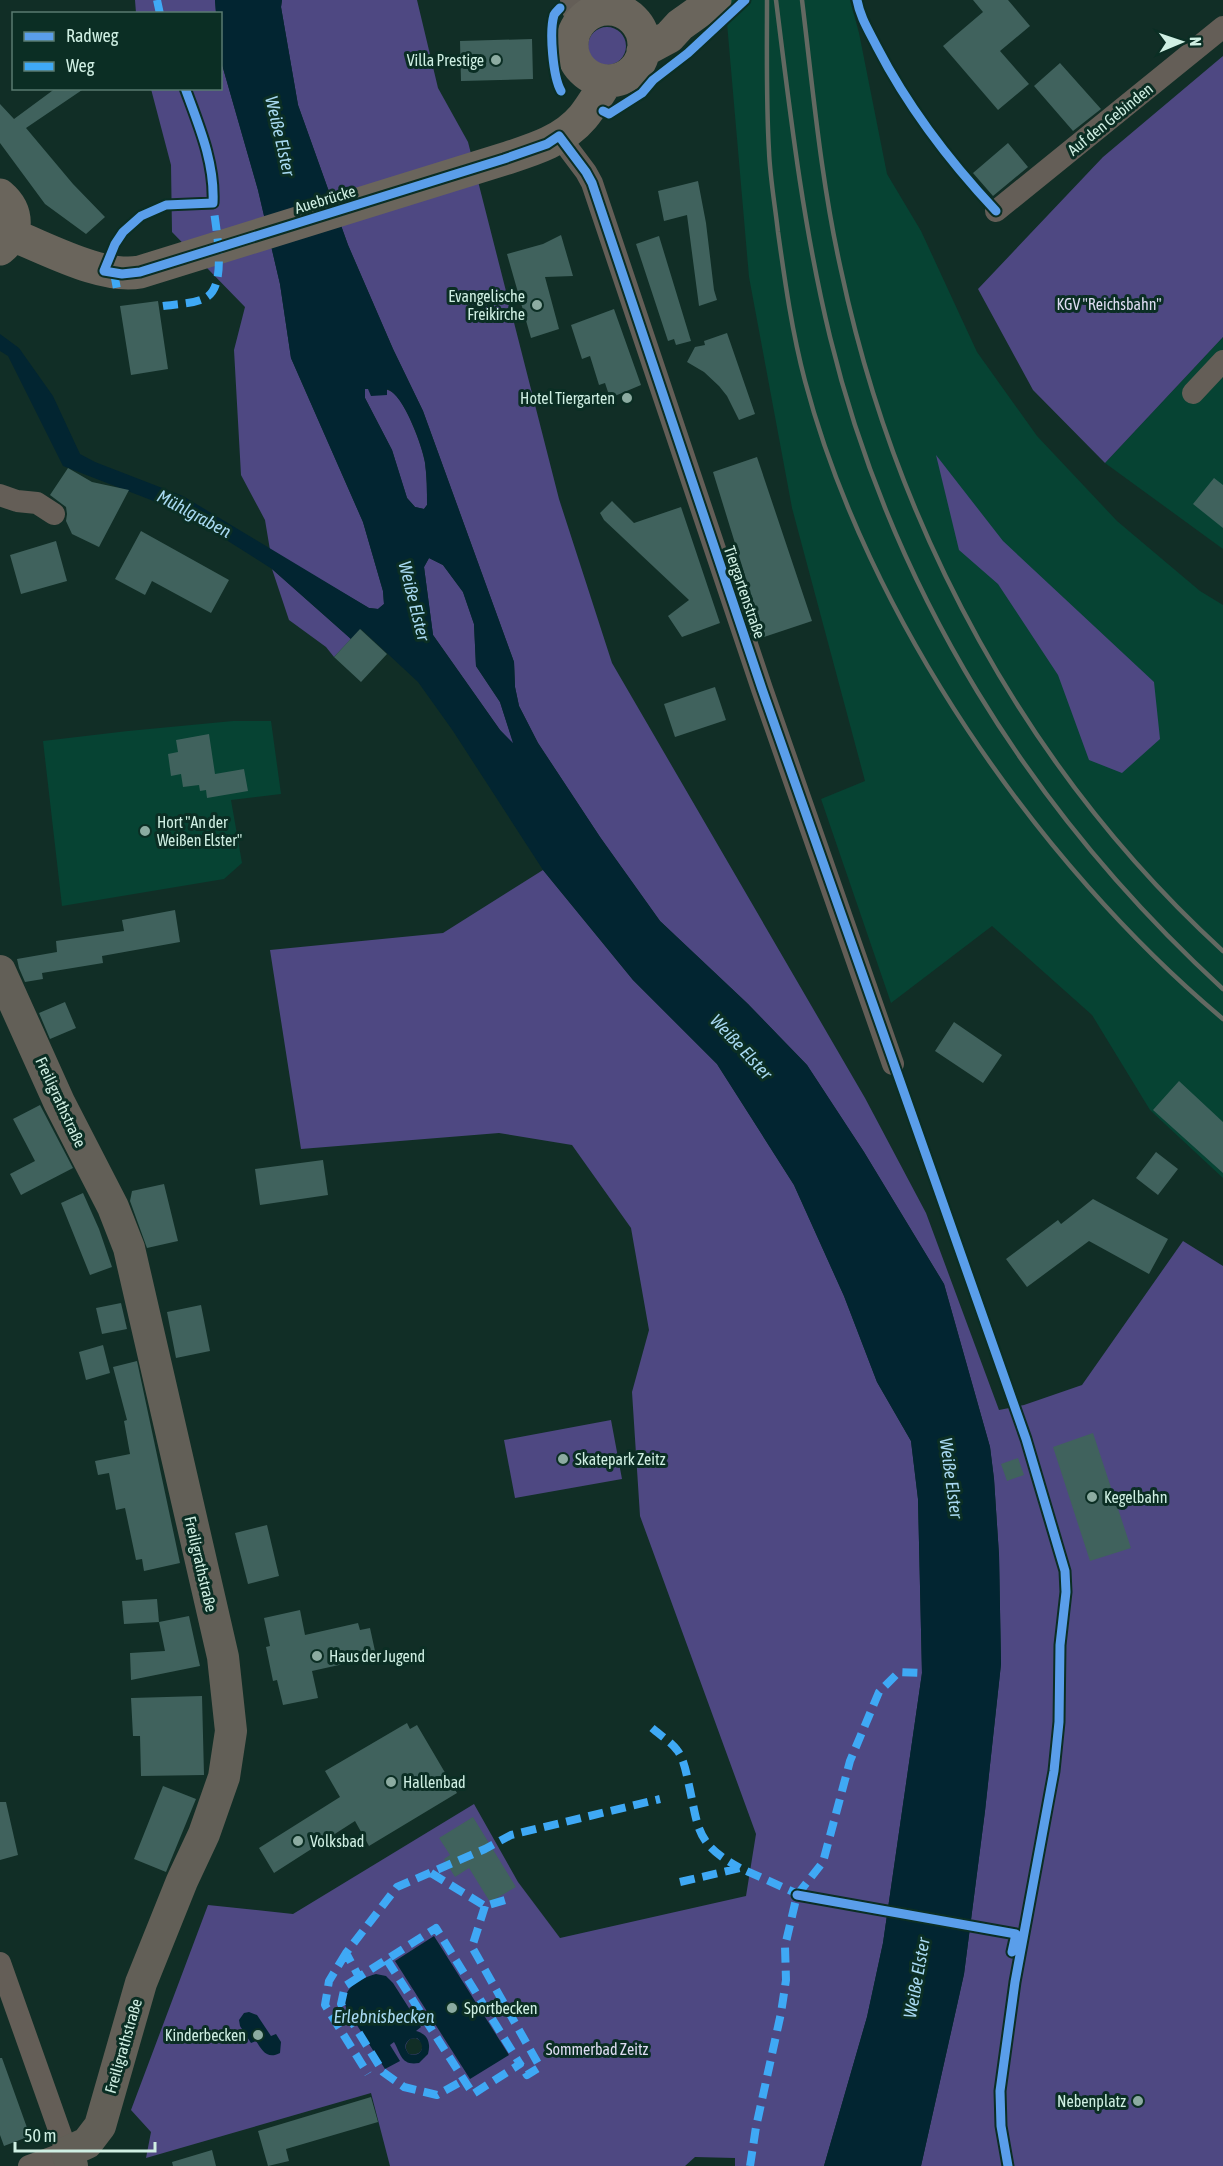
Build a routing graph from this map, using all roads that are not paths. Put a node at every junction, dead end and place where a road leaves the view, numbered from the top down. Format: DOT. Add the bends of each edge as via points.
graph roads {
  1 [pos="715,0"];
  2 [pos="587,9"];
  3 [pos="1223,27"];
  4 [pos="640,38"];
  5 [pos="594,75"];
  6 [pos="559,136"];
  7 [pos="0,195"];
  8 [pos="996,211"];
  9 [pos="6,242"];
  10 [pos="1223,361"];
  11 [pos="1193,393"];
  12 [pos="0,495"];
  13 [pos="54,514"];
  14 [pos="0,970"];
  15 [pos="892,1064"];
  16 [pos="0,1963"];
  17 [pos="70,2159"];
  18 [pos="28,2166"];
  1 -- 4 [label="main road" via="669,37"];
  2 -- 4 [label="main road" via="626,15"];
  2 -- 5 [label="main road" via="575,31 573,47 574,55"];
  3 -- 8 [label="street, Auf den Gebinden"];
  4 -- 5 [label="main road" via="637,66 631,73 615,80"];
  5 -- 6 [label="main road" via="575,97"];
  6 -- 9 [label="main road, Auebrücke" via="504,159 131,274 104,271"];
  6 -- 15 [label="street, Tiergartenstraße" via="592,183"];
  7 -- 9 [label="main road" via="15,217"];
  10 -- 11 [label="street"];
  12 -- 13 [label="street" via="37,503"];
  14 -- 17 [label="street, Freiligrathstraße" via="129,1248 223,1657 231,1731 224,1777 141,1983 100,2126"];
  16 -- 17 [label="street"];
  17 -- 18 [label="street"];
}
